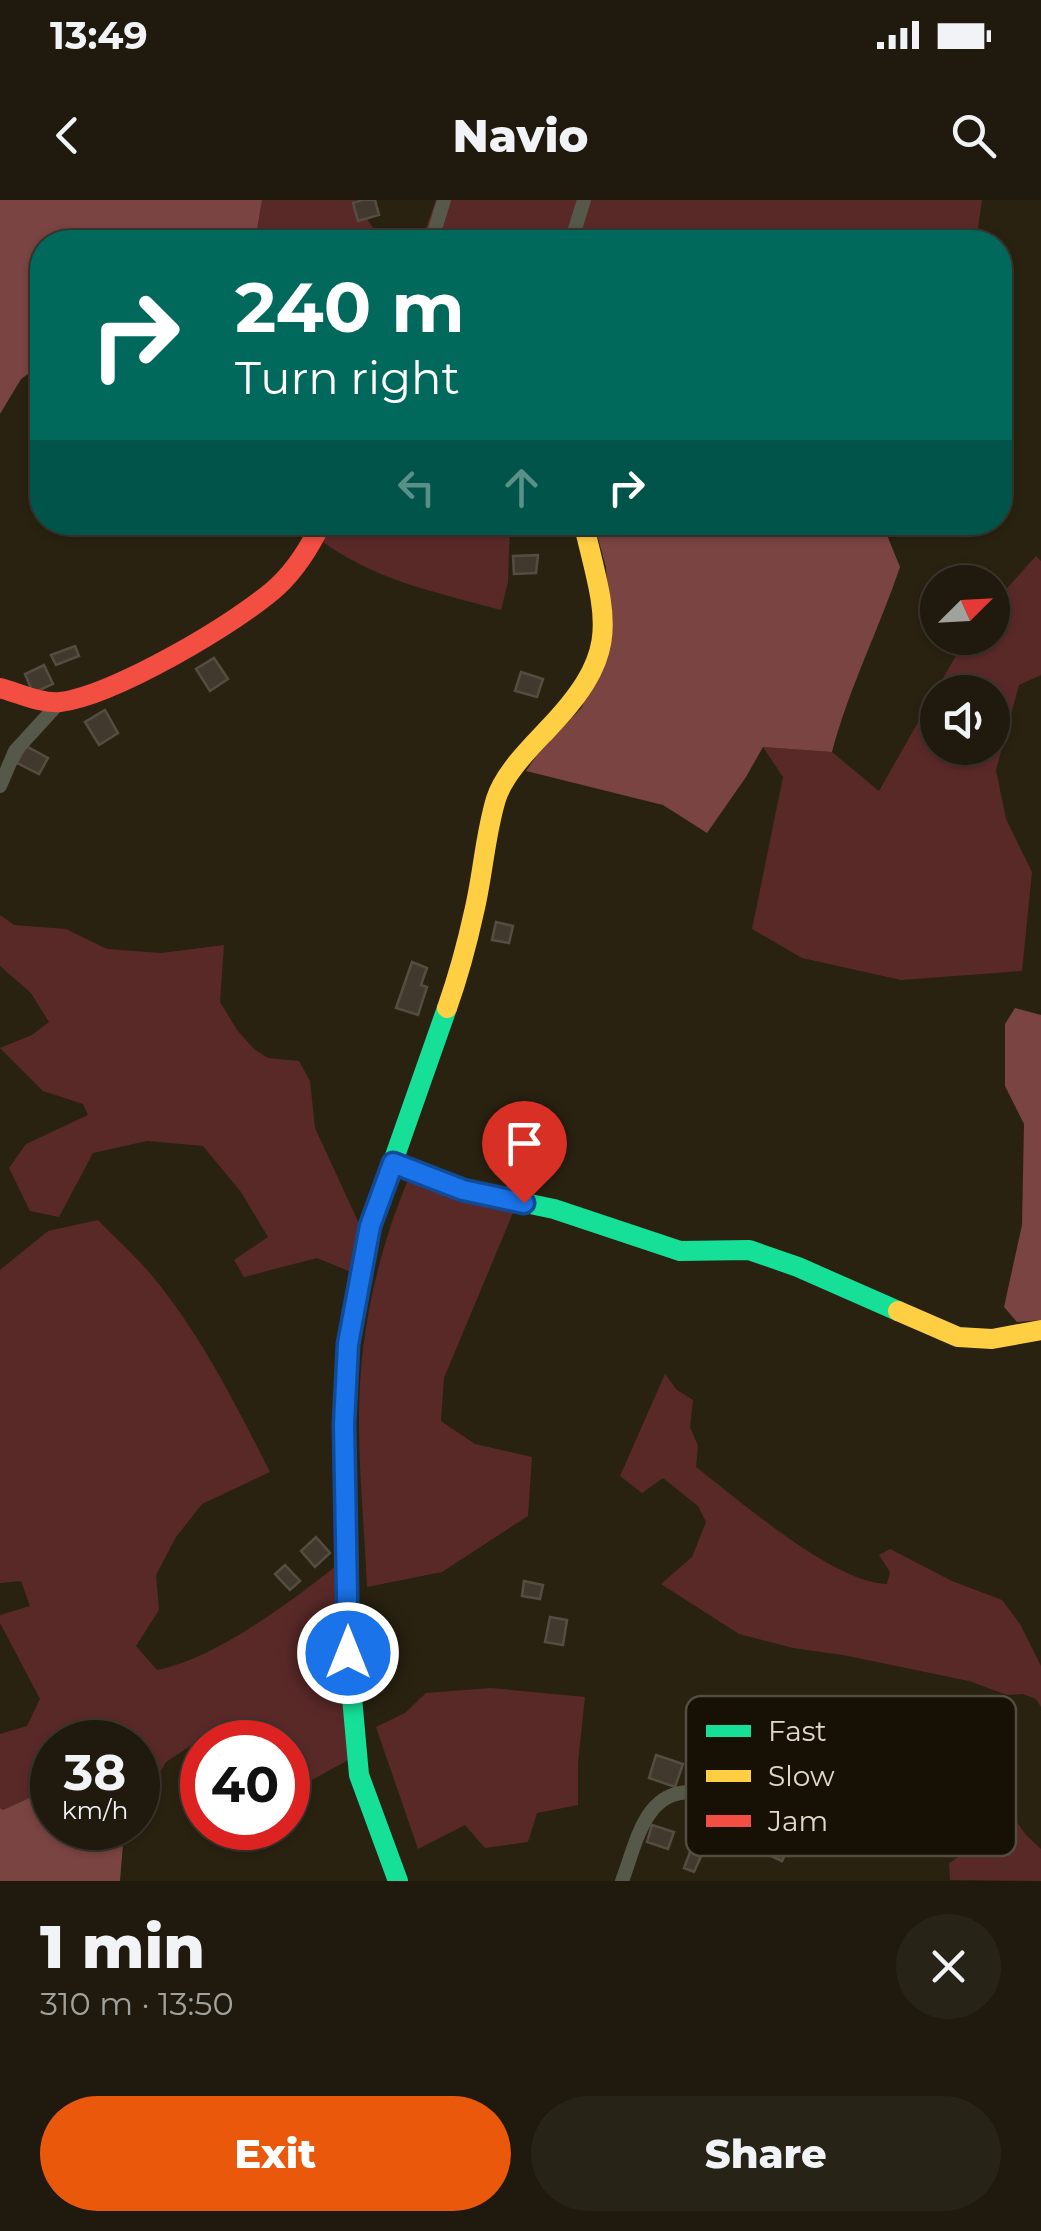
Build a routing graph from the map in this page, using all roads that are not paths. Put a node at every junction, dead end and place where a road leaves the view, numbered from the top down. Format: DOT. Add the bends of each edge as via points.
graph roads {
  1 [pos="444,200"];
  2 [pos="584,200"];
  3 [pos="435,230"];
  4 [pos="575,230"];
  5 [pos="316,535"];
  6 [pos="586,535"];
  7 [pos="0,688"];
  8 [pos="59,703"];
  9 [pos="0,786"];
  10 [pos="393,1163"];
  11 [pos="1041,1330"];
  12 [pos="686,1791"];
  13 [pos="398,1881"];
  14 [pos="622,1881"];
  1 -- 3 [label="street"];
  2 -- 4 [label="street"];
  5 -- 8 [label="street" via="276,590 205,637 128,679"];
  6 -- 10 [label="street" via="602,602 600,651 576,700 525,753 497,796 454,987"];
  7 -- 8 [label="street"];
  8 -- 9 [label="street" via="15,751"];
  10 -- 11 [label="street" via="463,1190 554,1209 680,1251 749,1250 958,1337"];
  10 -- 13 [label="street" via="370,1226 348,1344 344,1424 348,1653 359,1775"];
  12 -- 14 [label="street" via="650,1808"];
}
